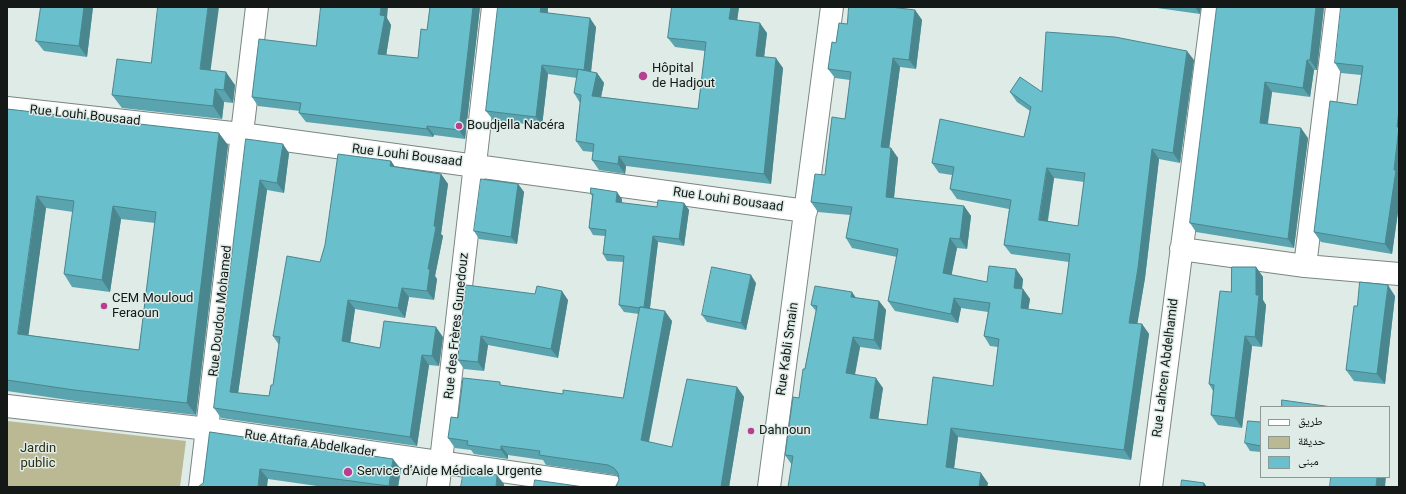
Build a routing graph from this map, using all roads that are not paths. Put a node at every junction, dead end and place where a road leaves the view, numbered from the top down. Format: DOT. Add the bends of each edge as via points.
graph roads {
  1 [pos="257,7"];
  2 [pos="493,7"];
  3 [pos="832,7"];
  4 [pos="1213,7"];
  5 [pos="1337,7"];
  6 [pos="7,108"];
  7 [pos="241,134"];
  8 [pos="475,164"];
  9 [pos="806,211"];
  10 [pos="1181,249"];
  11 [pos="1305,266"];
  12 [pos="1399,274"];
  13 [pos="7,406"];
  14 [pos="208,429"];
  15 [pos="442,462"];
  16 [pos="200,487"];
  17 [pos="438,487"];
  18 [pos="613,487"];
  19 [pos="769,487"];
  20 [pos="1152,487"];
  1 -- 7 [label="street, Rue Doudou Mohamed"];
  2 -- 8 [label="street, Rue des Frères Gunedouz"];
  3 -- 9 [label="street, Rue Kabli Smain"];
  4 -- 10 [label="street, Rue Lahcen Abdelhamid"];
  5 -- 11 [label="street"];
  6 -- 7 [label="street, Rue Louhi Bousaad"];
  7 -- 8 [label="street, Rue Louhi Bousaad"];
  7 -- 14 [label="street, Rue Doudou Mohamed"];
  8 -- 9 [label="street, Rue Louhi Bousaad"];
  8 -- 15 [label="street, Rue des Frères Gunedouz"];
  9 -- 19 [label="street, Rue Kabli Smain"];
  10 -- 11 [label="street"];
  10 -- 20 [label="street, Rue Lahcen Abdelhamid"];
  11 -- 12 [label="street"];
  13 -- 14 [label="street, Rue Attafia Abdelkader"];
  14 -- 15 [label="street, Rue Attafia Abdelkader"];
  14 -- 16 [label="street, Rue Doudou Mohamed"];
  15 -- 17 [label="street, Rue des Frères Gunedouz"];
  15 -- 18 [label="street, Rue Attafia Abdelkader"];
}
